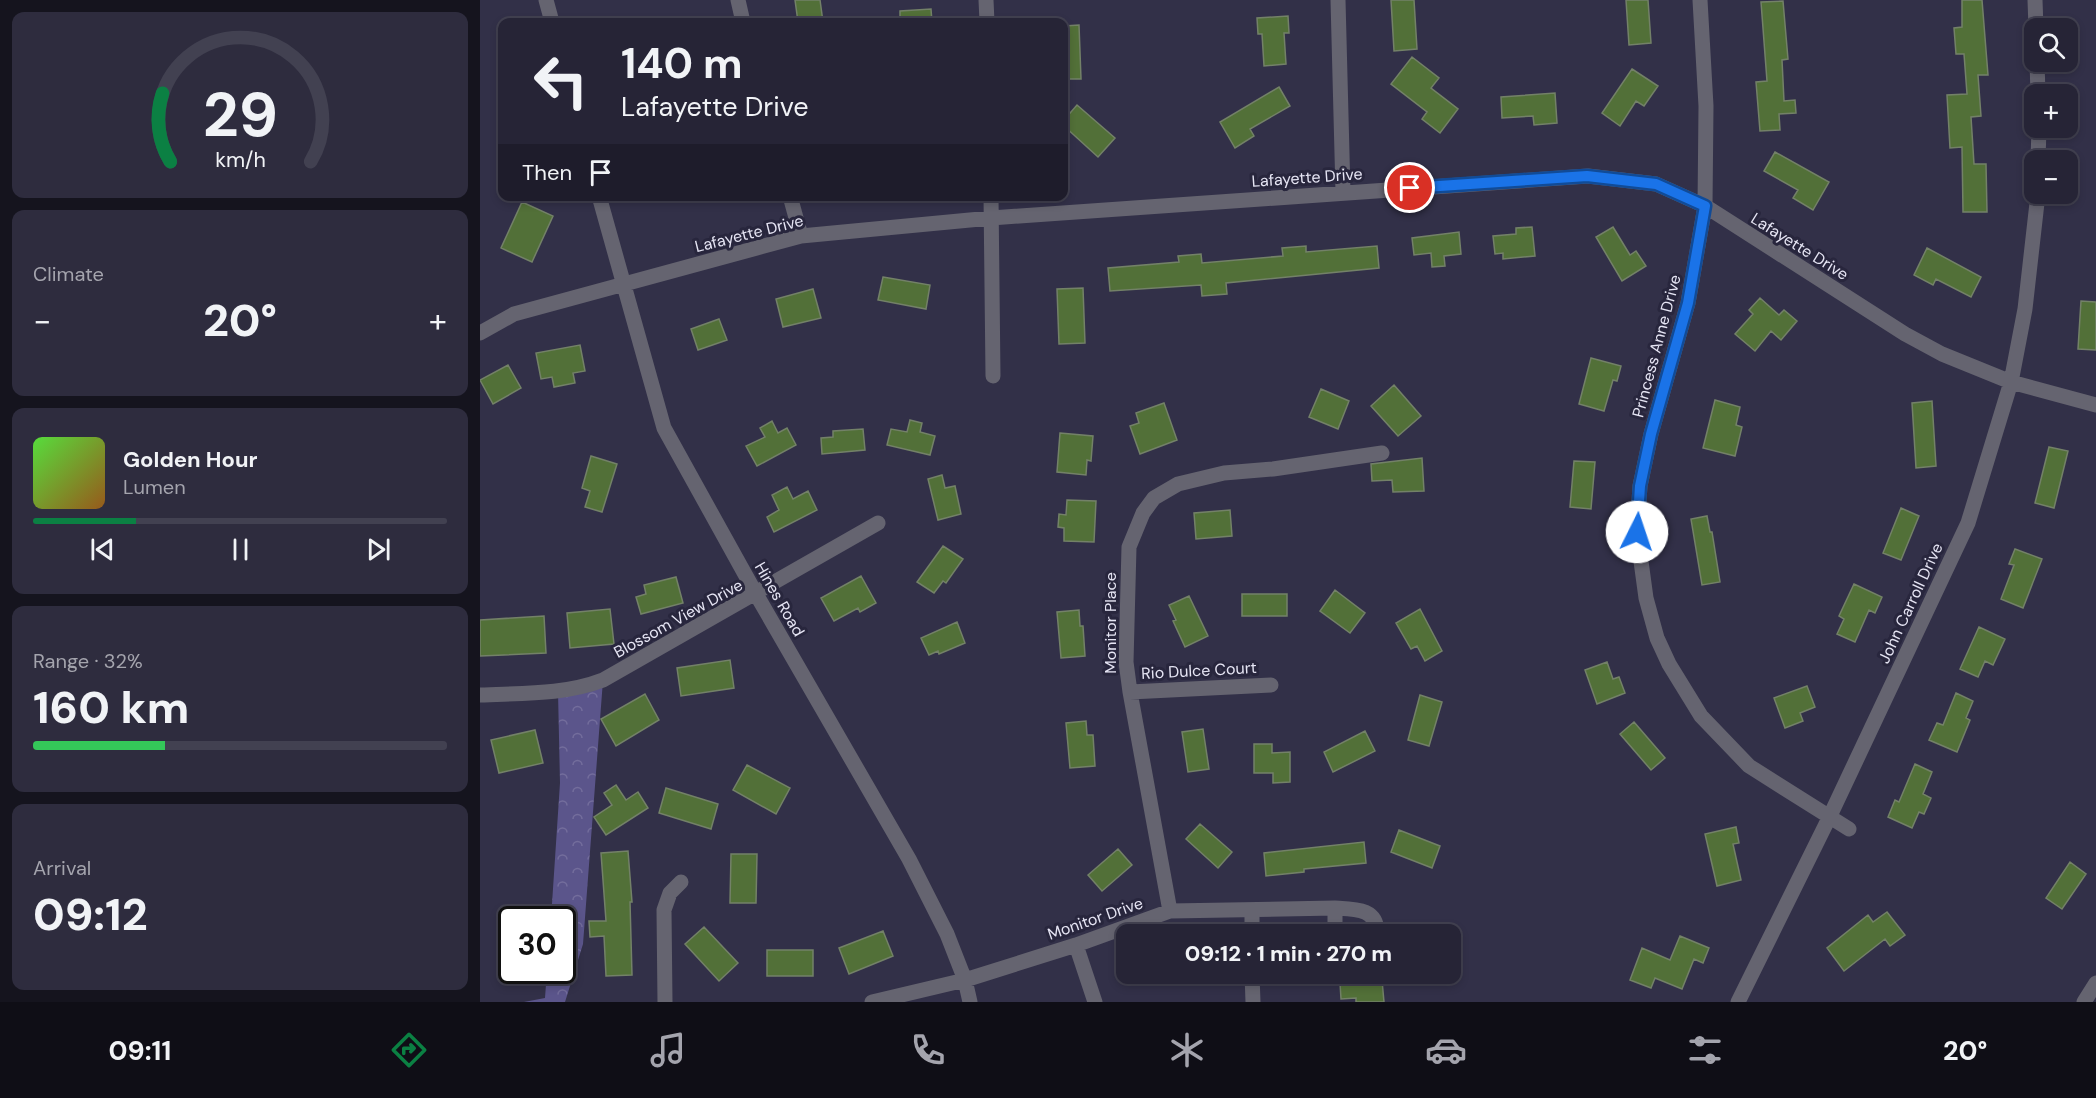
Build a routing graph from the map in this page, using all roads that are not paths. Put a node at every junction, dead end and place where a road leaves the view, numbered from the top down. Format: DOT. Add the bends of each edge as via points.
graph roads {
  1 [pos="546,0"];
  2 [pos="738,0"];
  3 [pos="986,0"];
  4 [pos="1338,0"];
  5 [pos="1700,0"];
  6 [pos="2035,0"];
  7 [pos="551,18"];
  8 [pos="742,18"];
  9 [pos="987,18"];
  10 [pos="2036,18"];
  11 [pos="1343,192"];
  12 [pos="600,201"];
  13 [pos="791,201"];
  14 [pos="991,201"];
  15 [pos="2037,204"];
  16 [pos="1705,206"];
  17 [pos="991,218"];
  18 [pos="801,236"];
  19 [pos="624,285"];
  20 [pos="480,333"];
  21 [pos="993,376"];
  22 [pos="2011,382"];
  23 [pos="2096,405"];
  24 [pos="1382,453"];
  25 [pos="878,523"];
  26 [pos="756,594"];
  27 [pos="1271,685"];
  28 [pos="1130,692"];
  29 [pos="480,695"];
  30 [pos="1829,818"];
  31 [pos="1849,829"];
  32 [pos="681,882"];
  33 [pos="1335,908"];
  34 [pos="1252,910"];
  35 [pos="1170,911"];
  36 [pos="1252,924"];
  37 [pos="1335,924"];
  38 [pos="1376,924"];
  39 [pos="1076,945"];
  40 [pos="964,980"];
  41 [pos="2096,983"];
  42 [pos="1252,984"];
  43 [pos="665,1002"];
  44 [pos="872,1002"];
  45 [pos="970,1002"];
  46 [pos="1095,1002"];
  47 [pos="1253,1002"];
  48 [pos="1738,1002"];
  49 [pos="2084,1002"];
  1 -- 7 [label="street"];
  2 -- 8 [label="street"];
  3 -- 9 [label="street"];
  4 -- 11 [label="street"];
  5 -- 16 [label="street, Princess Anne Drive" via="1706,106"];
  6 -- 10 [label="street"];
  11 -- 16 [label="street, Lafayette Drive" via="1587,176 1656,184"];
  11 -- 17 [label="street, Lafayette Drive"];
  12 -- 19 [label="street, Hines Road"];
  13 -- 18 [label="street"];
  14 -- 17 [label="street"];
  15 -- 22 [label="street, John Carroll Drive" via="2025,309"];
  16 -- 22 [label="street, Lafayette Drive" via="1905,334"];
  16 -- 30 [label="street, Princess Anne Drive" via="1688,303 1640,486 1637,532 1646,598 1657,638 1701,716 1749,766"];
  17 -- 18 [label="street, Lafayette Drive"];
  17 -- 21 [label="street"];
  18 -- 19 [label="street, Lafayette Drive"];
  19 -- 20 [label="street, Lafayette Drive" via="514,314"];
  19 -- 26 [label="street, Hines Road" via="664,428"];
  22 -- 23 [label="street, Lafayette Drive"];
  22 -- 30 [label="street, John Carroll Drive" via="1968,523"];
  24 -- 28 [label="street, Monitor Place" via="1224,473 1178,484 1154,498 1129,547 1126,662"];
  25 -- 26 [label="street, Blossom View Drive"];
  26 -- 29 [label="street, Blossom View Drive" via="585,687"];
  26 -- 40 [label="street, Hines Road" via="909,859 947,934"];
  27 -- 28 [label="street, Rio Dulce Court"];
  28 -- 35 [label="street, Monitor Place"];
  30 -- 31 [label="street, Princess Anne Drive"];
  30 -- 48 [label="street, John Carroll Drive"];
  32 -- 43 [label="street" via="670,893 664,910"];
  33 -- 34 [label="street, Monitor Drive"];
  33 -- 37 [label="street"];
  33 -- 38 [label="street, Monitor Drive" via="1361,910"];
  34 -- 35 [label="street, Monitor Drive"];
  34 -- 36 [label="street"];
  35 -- 39 [label="street, Monitor Drive"];
  39 -- 40 [label="street, Monitor Drive"];
  39 -- 46 [label="street"];
  40 -- 44 [label="street, Monitor Drive"];
  40 -- 45 [label="street, Hines Road"];
  41 -- 49 [label="street"];
  42 -- 47 [label="street"];
}
